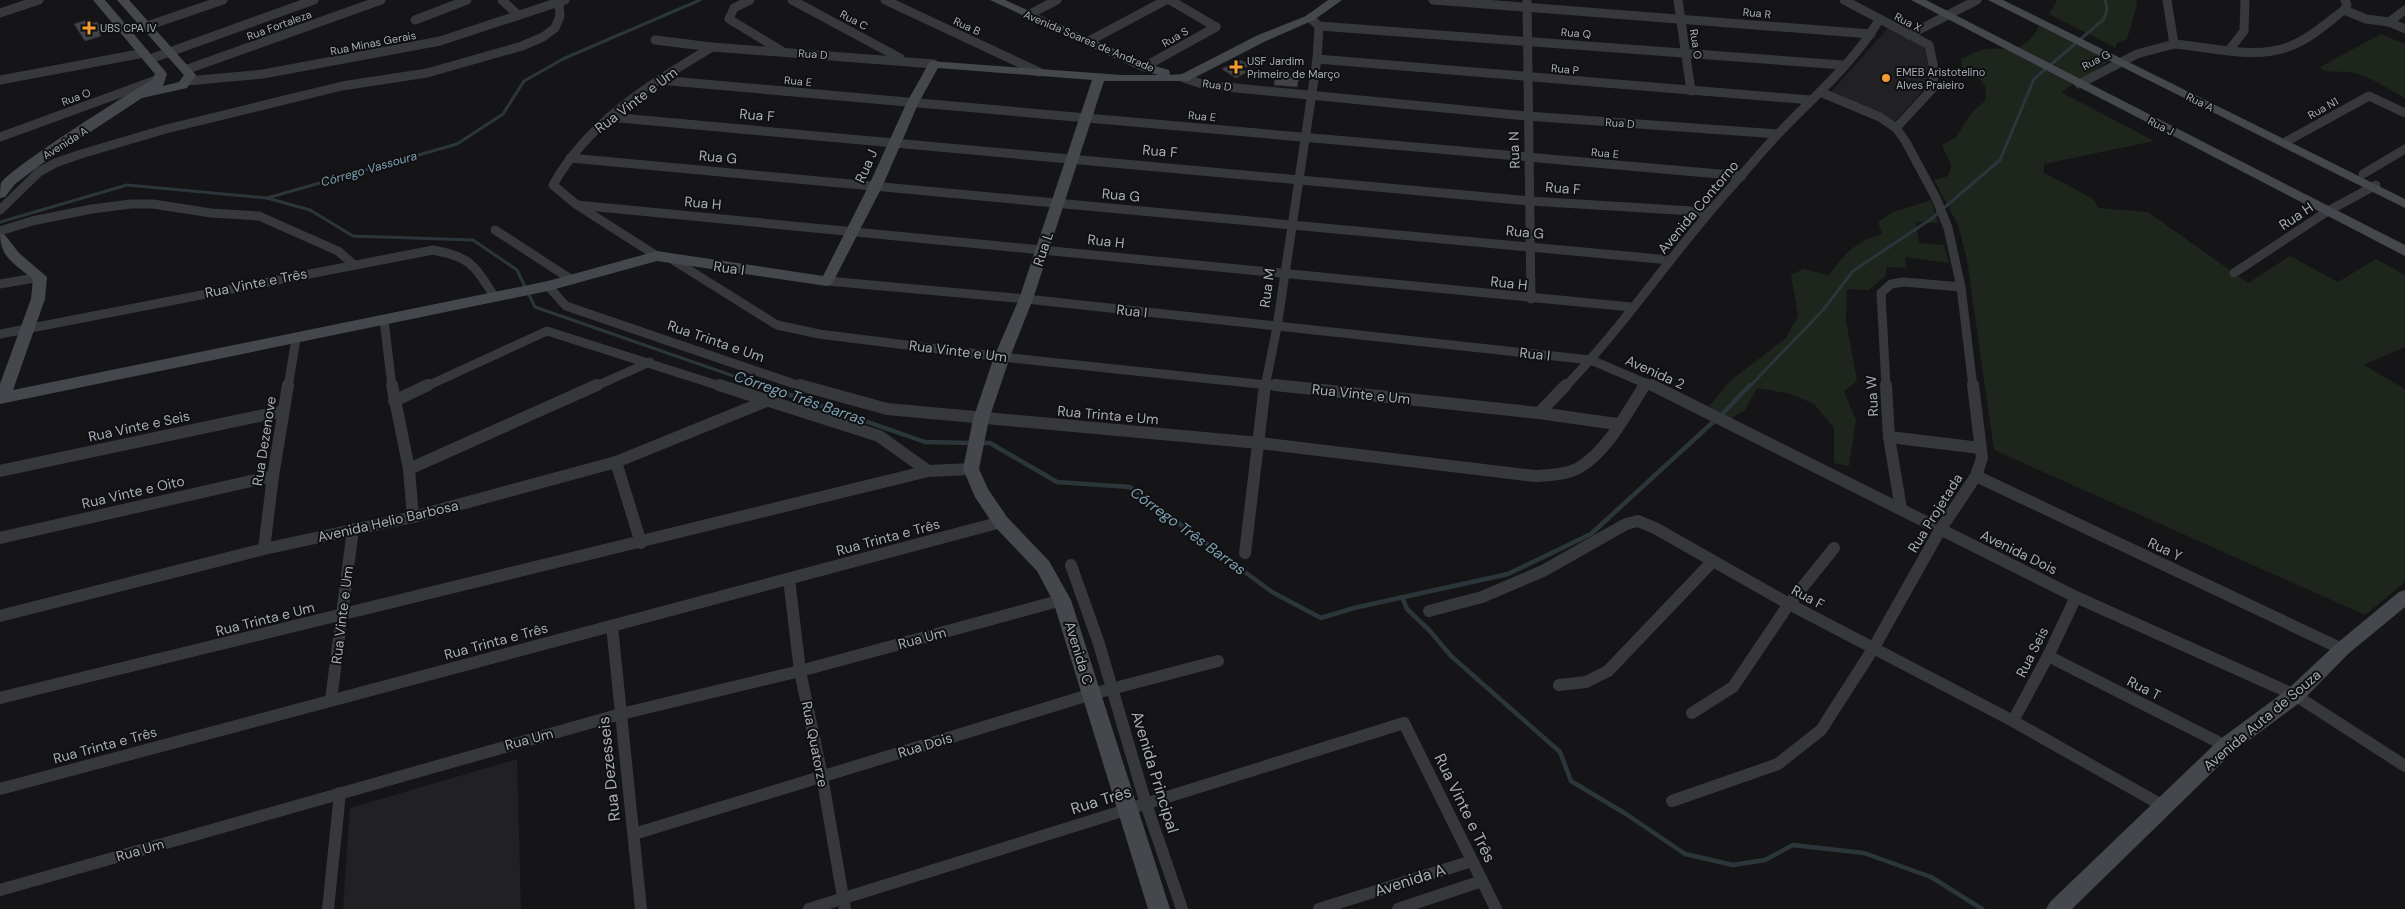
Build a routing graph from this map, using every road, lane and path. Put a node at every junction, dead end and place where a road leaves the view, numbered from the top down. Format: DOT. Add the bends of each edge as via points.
graph roads {
  1 [pos="39,0"];
  2 [pos="99,0"];
  3 [pos="222,0"];
  4 [pos="314,0"];
  5 [pos="381,0"];
  6 [pos="467,0"];
  7 [pos="502,0"];
  8 [pos="750,0"];
  9 [pos="792,0"];
  10 [pos="885,0"];
  11 [pos="996,0"];
  12 [pos="1057,0"];
  13 [pos="1166,0"];
  14 [pos="1170,0"];
  15 [pos="1336,0"];
  16 [pos="1433,0"];
  17 [pos="1678,0"];
  18 [pos="1844,0"];
  19 [pos="1918,0"];
  20 [pos="1977,0"];
  21 [pos="2012,0"];
  22 [pos="2167,0"];
  23 [pos="2246,0"];
  24 [pos="2345,0"];
  25 [pos="126,1"];
  26 [pos="559,1"];
  27 [pos="1999,1"];
  28 [pos="1527,4"];
  29 [pos="2344,10"];
  30 [pos="2405,10"];
  31 [pos="0,13"];
  32 [pos="518,15"];
  33 [pos="1028,15"];
  34 [pos="1946,15"];
  35 [pos="1680,18"];
  36 [pos="415,20"];
  37 [pos="1880,20"];
  38 [pos="1314,22"];
  39 [pos="2389,22"];
  40 [pos="147,26"];
  41 [pos="2405,29"];
  42 [pos="1870,34"];
  43 [pos="1909,35"];
  44 [pos="2081,39"];
  45 [pos="655,40"];
  46 [pos="1527,40"];
  47 [pos="1089,41"];
  48 [pos="2174,44"];
  49 [pos="712,47"];
  50 [pos="2230,49"];
  51 [pos="169,52"];
  52 [pos="784,52"];
  53 [pos="1686,53"];
  54 [pos="147,56"];
  55 [pos="1317,59"];
  56 [pos="2125,60"];
  57 [pos="905,61"];
  58 [pos="934,64"];
  59 [pos="1843,65"];
  60 [pos="1144,67"];
  61 [pos="1038,72"];
  62 [pos="186,76"];
  63 [pos="1099,77"];
  64 [pos="1527,77"];
  65 [pos="1184,78"];
  66 [pos="0,80"];
  67 [pos="659,80"];
  68 [pos="159,84"];
  69 [pos="2079,84"];
  70 [pos="1691,91"];
  71 [pos="1820,92"];
  72 [pos="1312,94"];
  73 [pos="1811,100"];
  74 [pos="913,102"];
  75 [pos="2405,113"];
  76 [pos="1527,116"];
  77 [pos="608,117"];
  78 [pos="1086,117"];
  79 [pos="1896,128"];
  80 [pos="1778,134"];
  81 [pos="0,137"];
  82 [pos="1304,137"];
  83 [pos="2289,139"];
  84 [pos="894,142"];
  85 [pos="2405,149"];
  86 [pos="1528,157"];
  87 [pos="570,158"];
  88 [pos="1073,158"];
  89 [pos="2363,174"];
  90 [pos="1742,176"];
  91 [pos="1299,179"];
  92 [pos="5,183"];
  93 [pos="876,184"];
  94 [pos="2373,186"];
  95 [pos="2395,193"];
  96 [pos="0,194"];
  97 [pos="1530,201"];
  98 [pos="1059,203"];
  99 [pos="2405,204"];
  100 [pos="577,205"];
  101 [pos="0,210"];
  102 [pos="2328,211"];
  103 [pos="1710,212"];
  104 [pos="1292,224"];
  105 [pos="495,230"];
  106 [pos="852,230"];
  107 [pos="0,231"];
  108 [pos="0,238"];
  109 [pos="1531,246"];
  110 [pos="1043,248"];
  111 [pos="2405,251"];
  112 [pos="657,256"];
  113 [pos="673,260"];
  114 [pos="1670,260"];
  115 [pos="353,264"];
  116 [pos="1284,274"];
  117 [pos="2234,274"];
  118 [pos="40,277"];
  119 [pos="572,280"];
  120 [pos="827,281"];
  121 [pos="0,284"];
  122 [pos="541,287"];
  123 [pos="1961,287"];
  124 [pos="497,295"];
  125 [pos="1026,299"];
  126 [pos="1531,299"];
  127 [pos="1632,307"];
  128 [pos="384,320"];
  129 [pos="1277,327"];
  130 [pos="29,328"];
  131 [pos="0,334"];
  132 [pos="296,338"];
  133 [pos="1002,357"];
  134 [pos="1591,360"];
  135 [pos="650,362"];
  136 [pos="1647,383"];
  137 [pos="1265,384"];
  138 [pos="1,398"];
  139 [pos="394,400"];
  140 [pos="769,400"];
  141 [pos="284,411"];
  142 [pos="1539,413"];
  143 [pos="981,419"];
  144 [pos="1617,424"];
  145 [pos="1733,427"];
  146 [pos="1890,437"];
  147 [pos="1259,443"];
  148 [pos="1980,448"];
  149 [pos="616,462"];
  150 [pos="409,469"];
  151 [pos="971,469"];
  152 [pos="0,471"];
  153 [pos="928,471"];
  154 [pos="273,476"];
  155 [pos="1976,476"];
  156 [pos="1901,509"];
  157 [pos="413,517"];
  158 [pos="1000,522"];
  159 [pos="353,529"];
  160 [pos="1940,530"];
  161 [pos="0,538"];
  162 [pos="641,543"];
  163 [pos="1834,548"];
  164 [pos="264,549"];
  165 [pos="1245,553"];
  166 [pos="1712,562"];
  167 [pos="1071,565"];
  168 [pos="789,579"];
  169 [pos="2076,597"];
  170 [pos="2405,597"];
  171 [pos="1062,600"];
  172 [pos="1790,604"];
  173 [pos="1429,611"];
  174 [pos="0,616"];
  175 [pos="342,616"];
  176 [pos="612,626"];
  177 [pos="1873,649"];
  178 [pos="2342,649"];
  179 [pos="2048,656"];
  180 [pos="1218,661"];
  181 [pos="800,671"];
  182 [pos="1559,685"];
  183 [pos="1111,689"];
  184 [pos="1092,694"];
  185 [pos="2295,695"];
  186 [pos="0,698"];
  187 [pos="331,700"];
  188 [pos="1692,713"];
  189 [pos="621,714"];
  190 [pos="2013,721"];
  191 [pos="1404,722"];
  192 [pos="2226,746"];
  193 [pos="2405,766"];
  194 [pos="822,776"];
  195 [pos="0,789"];
  196 [pos="340,793"];
  197 [pos="1672,801"];
  198 [pos="1146,804"];
  199 [pos="2165,807"];
  200 [pos="1126,811"];
  201 [pos="634,834"];
  202 [pos="1472,861"];
  203 [pos="1482,881"];
  204 [pos="0,890"];
  205 [pos="844,903"];
  206 [pos="328,909"];
  207 [pos="642,909"];
  208 [pos="809,909"];
  209 [pos="1158,909"];
  210 [pos="1182,909"];
  211 [pos="1319,909"];
  212 [pos="1398,909"];
  213 [pos="1496,909"];
  214 [pos="2057,909"];
  1 -- 31 [label="street"];
  2 -- 54 [label="main road"];
  3 -- 40 [label="street"];
  4 -- 51 [label="street"];
  5 -- 62 [label="street, Rua Fortaleza"];
  6 -- 36 [label="street"];
  7 -- 32 [label="street"];
  8 -- 52 [label="street" via="734,8 730,19"];
  9 -- 57 [label="street, Rua C"];
  10 -- 61 [label="street, Rua B"];
  11 -- 33 [label="street, Avenida Soares de Andrade"];
  12 -- 33 [label="street"];
  13 -- 47 [label="street"];
  14 -- 60 [label="street, Rua S" via="1216,27"];
  15 -- 38 [label="street"];
  16 -- 28 [label="street, Rua R"];
  17 -- 35 [label="street, Rua O"];
  18 -- 37 [label="street, Rua X"];
  19 -- 34 [label="street, Rua J"];
  20 -- 34 [label="street"];
  21 -- 44 [label="street, Rua A"];
  22 -- 48 [label="street"];
  23 -- 50 [label="street" via="2244,31"];
  24 -- 29 [label="street"];
  25 -- 40 [label="street"];
  26 -- 32 [label="street, Rua Minas Gerais"];
  26 -- 101 [label="street" via="560,16 555,28 522,46 427,73 342,86 166,129 81,154 39,172"];
  27 -- 44 [label="street, Rua A"];
  28 -- 35 [label="street, Rua R"];
  28 -- 46 [label="street, Rua N"];
  29 -- 39 [label="street" via="2366,19"];
  29 -- 50 [label="street, Rua G" via="2293,45 2275,51"];
  30 -- 39 [label="street"];
  32 -- 62 [label="street, Rua Minas Gerais" via="440,41 398,50 263,74"];
  33 -- 47 [label="street, Avenida Soares de Andrade"];
  34 -- 43 [label="street"];
  34 -- 69 [label="street, Rua J"];
  35 -- 42 [label="street, Rua R"];
  35 -- 53 [label="street, Rua O"];
  37 -- 42 [label="street, Avenida Contorno"];
  37 -- 43 [label="street, Rua X"];
  38 -- 46 [label="street, Rua Q"];
  38 -- 55 [label="street, Rua M"];
  38 -- 65 [label="street" via="1262,38"];
  39 -- 41 [label="street"];
  40 -- 51 [label="street"];
  42 -- 59 [label="street, Avenida Contorno"];
  43 -- 79 [label="street, Rua X" via="1928,45 1934,70 1933,88"];
  44 -- 56 [label="street, Rua A"];
  45 -- 49 [label="street, Rua D"];
  46 -- 53 [label="street, Rua Q"];
  46 -- 64 [label="street, Rua N"];
  47 -- 60 [label="street, Avenida Soares de Andrade"];
  48 -- 50 [label="street, Rua G"];
  48 -- 56 [label="street, Rua G"];
  49 -- 52 [label="street, Rua D"];
  49 -- 67 [label="street, Rua Vinte e Um"];
  51 -- 54 [label="street"];
  51 -- 62 [label="street"];
  52 -- 57 [label="street, Rua D"];
  53 -- 59 [label="street, Rua Q"];
  53 -- 70 [label="street, Rua O"];
  54 -- 66 [label="street"];
  54 -- 68 [label="main road" via="161,74"];
  55 -- 64 [label="street, Rua P"];
  55 -- 72 [label="street, Rua M"];
  56 -- 69 [label="street, Rua G"];
  56 -- 83 [label="street, Rua A"];
  56 -- 94 [label="street, Rua A"];
  57 -- 58 [label="street, Rua D"];
  58 -- 61 [label="street, Rua D"];
  58 -- 74 [label="street, Rua J"];
  59 -- 71 [label="street, Avenida Contorno"];
  60 -- 65 [label="street, Avenida Soares de Andrade"];
  61 -- 63 [label="street, Rua D"];
  62 -- 68 [label="street, Avenida A" via="174,88"];
  63 -- 65 [label="street, Rua D"];
  63 -- 78 [label="street, Rua L"];
  64 -- 70 [label="street, Rua P"];
  64 -- 76 [label="street, Rua N"];
  65 -- 72 [label="street, Rua D" via="1206,85"];
  67 -- 74 [label="street, Rua E"];
  67 -- 77 [label="street, Rua Vinte e Um"];
  68 -- 81 [label="street, Rua O"];
  68 -- 92 [label="street, Avenida A"];
  69 -- 102 [label="street, Rua J"];
  70 -- 73 [label="street, Rua P"];
  71 -- 73 [label="street, Avenida Contorno"];
  71 -- 79 [label="street, Rua Projetada"];
  72 -- 76 [label="street, Rua D"];
  72 -- 82 [label="street, Rua M"];
  73 -- 80 [label="street, Avenida Contorno"];
  74 -- 78 [label="street, Rua E"];
  74 -- 84 [label="street, Rua J"];
  75 -- 83 [label="street, Rua N1" via="2369,96"];
  76 -- 80 [label="street, Rua D"];
  76 -- 86 [label="street, Rua N"];
  77 -- 84 [label="street, Rua F"];
  77 -- 87 [label="street, Rua Vinte e Um"];
  78 -- 82 [label="street, Rua E"];
  78 -- 88 [label="street, Rua L"];
  79 -- 123 [label="street, Rua Projetada" via="1945,220"];
  80 -- 90 [label="street, Avenida Contorno"];
  82 -- 86 [label="street, Rua E"];
  82 -- 91 [label="street, Rua M"];
  83 -- 89 [label="street, Rua A"];
  84 -- 88 [label="street, Rua F"];
  84 -- 93 [label="street, Rua J"];
  85 -- 89 [label="street"];
  86 -- 90 [label="street, Rua E"];
  86 -- 97 [label="street, Rua N"];
  87 -- 93 [label="street, Rua G"];
  87 -- 100 [label="street, Rua Vinte e Um" via="560,169 553,185"];
  88 -- 91 [label="street, Rua F"];
  88 -- 98 [label="street, Rua L"];
  89 -- 95 [label="street, Rua A"];
  90 -- 103 [label="street, Avenida Contorno"];
  91 -- 97 [label="street, Rua F"];
  91 -- 104 [label="street, Rua M"];
  92 -- 96 [label="street, Avenida A"];
  93 -- 98 [label="street, Rua G"];
  93 -- 106 [label="street, Rua J"];
  94 -- 95 [label="street, Rua A"];
  94 -- 102 [label="street, Rua H"];
  95 -- 99 [label="street, Rua A"];
  97 -- 103 [label="street, Rua F"];
  97 -- 109 [label="street, Rua N"];
  98 -- 104 [label="street, Rua G"];
  98 -- 110 [label="street, Rua L"];
  100 -- 106 [label="street, Rua H"];
  100 -- 112 [label="street, Rua Vinte e Um"];
  102 -- 111 [label="street, Rua J"];
  102 -- 117 [label="street, Rua H"];
  103 -- 114 [label="street, Avenida Contorno"];
  104 -- 109 [label="street, Rua G"];
  104 -- 116 [label="street, Rua M"];
  105 -- 119 [label="street"];
  106 -- 110 [label="street, Rua H"];
  106 -- 120 [label="street, Rua J"];
  107 -- 115 [label="street" via="92,209 153,204 259,216 338,252"];
  108 -- 118 [label="street" via="14,256"];
  109 -- 114 [label="street, Rua G"];
  109 -- 126 [label="street, Rua N"];
  110 -- 116 [label="street, Rua H"];
  110 -- 125 [label="street, Rua L"];
  112 -- 113 [label="street, Rua Vinte e Um"];
  112 -- 119 [label="street"];
  113 -- 120 [label="street, Rua I"];
  113 -- 133 [label="street, Rua Vinte e Um" via="777,325 819,334"];
  114 -- 127 [label="street, Avenida Contorno"];
  115 -- 124 [label="street, Rua Vinte e Três" via="433,250 456,253 472,262"];
  115 -- 130 [label="street, Rua Vinte e Três"];
  116 -- 126 [label="street, Rua H"];
  116 -- 129 [label="street, Rua M"];
  118 -- 121 [label="street"];
  118 -- 130 [label="street" via="38,299"];
  119 -- 122 [label="street"];
  120 -- 125 [label="street, Rua I"];
  122 -- 124 [label="street"];
  122 -- 143 [label="street, Rua Trinta e Um" via="566,306 822,393 887,410"];
  123 -- 146 [label="street, Rua W" via="1904,282 1892,284 1882,293"];
  123 -- 148 [label="street, Rua Projetada"];
  124 -- 128 [label="street"];
  125 -- 129 [label="street, Rua I"];
  125 -- 133 [label="street, Rua L"];
  126 -- 127 [label="street, Rua H"];
  127 -- 134 [label="street, Avenida Contorno"];
  128 -- 132 [label="street"];
  128 -- 139 [label="street"];
  129 -- 134 [label="street, Rua I"];
  129 -- 137 [label="street, Rua M"];
  130 -- 131 [label="street, Rua Vinte e Três"];
  130 -- 138 [label="street"];
  132 -- 138 [label="street"];
  132 -- 141 [label="street, Rua Dezenove"];
  133 -- 137 [label="street, Rua Vinte e Um"];
  133 -- 143 [label="street, Rua L"];
  134 -- 136 [label="street, Avenida 2"];
  134 -- 142 [label="street, Avenida Contorno"];
  135 -- 139 [label="street" via="547,331"];
  135 -- 140 [label="street"];
  135 -- 150 [label="street"];
  136 -- 144 [label="street, Rua Trinta e Um"];
  136 -- 145 [label="street, Avenida 2"];
  137 -- 142 [label="street, Rua Vinte e Um"];
  137 -- 147 [label="street, Rua M"];
  139 -- 150 [label="street"];
  140 -- 149 [label="street, Avenida Helio Barbosa"];
  140 -- 153 [label="street" via="879,436"];
  141 -- 152 [label="street, Rua Vinte e Seis"];
  141 -- 154 [label="street, Rua Dezenove"];
  142 -- 144 [label="street, Rua Vinte e Um"];
  143 -- 147 [label="street, Rua Trinta e Um"];
  143 -- 151 [label="street"];
  144 -- 147 [label="street, Rua Trinta e Um" via="1594,456 1580,467 1560,475 1535,476"];
  145 -- 156 [label="street, Avenida Dois"];
  146 -- 148 [label="street"];
  146 -- 156 [label="street, Rua W"];
  147 -- 165 [label="street, Rua M"];
  148 -- 155 [label="street, Rua Projetada" via="1982,458"];
  149 -- 157 [label="street, Avenida Helio Barbosa"];
  149 -- 162 [label="street"];
  150 -- 157 [label="street"];
  151 -- 153 [label="street, Rua Trinta e Um"];
  151 -- 158 [label="street, Avenida C"];
  153 -- 162 [label="street, Rua Trinta e Um"];
  154 -- 161 [label="street, Rua Vinte e Oito"];
  154 -- 164 [label="street, Rua Dezenove"];
  155 -- 160 [label="street, Rua Projetada"];
  155 -- 178 [label="street, Rua Y"];
  156 -- 160 [label="street, Avenida Dois"];
  157 -- 159 [label="street, Avenida Helio Barbosa"];
  158 -- 168 [label="street, Rua Trinta e Três"];
  158 -- 171 [label="street, Avenida C" via="1043,566"];
  159 -- 164 [label="street, Avenida Helio Barbosa"];
  159 -- 175 [label="street, Rua Vinte e Um"];
  160 -- 169 [label="street, Avenida Dois"];
  160 -- 177 [label="street, Rua Projetada"];
  162 -- 175 [label="street, Rua Trinta e Um"];
  163 -- 172 [label="street"];
  164 -- 174 [label="street, Avenida Helio Barbosa"];
  166 -- 172 [label="street, Rua F"];
  166 -- 173 [label="street, Rua F" via="1638,521 1626,524 1543,571 1482,598"];
  166 -- 182 [label="street" via="1608,671 1586,682"];
  167 -- 183 [label="street, Avenida Principal"];
  168 -- 176 [label="street, Rua Trinta e Três"];
  168 -- 181 [label="street, Rua Quatorze"];
  169 -- 179 [label="street, Rua Seis"];
  169 -- 185 [label="street, Avenida Dois"];
  170 -- 178 [label="street, Avenida Auta de Souza"];
  171 -- 181 [label="street, Rua Um"];
  171 -- 184 [label="street, Avenida C"];
  172 -- 177 [label="street, Rua F"];
  172 -- 188 [label="street" via="1733,687"];
  175 -- 186 [label="street, Rua Trinta e Um"];
  175 -- 187 [label="street, Rua Vinte e Um"];
  176 -- 187 [label="street, Rua Trinta e Três"];
  176 -- 189 [label="street, Rua Dezesseis"];
  177 -- 190 [label="street, Rua F"];
  177 -- 197 [label="street, Rua Projetada" via="1821,730 1778,764"];
  178 -- 185 [label="street, Avenida Auta de Souza"];
  179 -- 190 [label="street, Rua Seis"];
  179 -- 192 [label="street, Rua T"];
  180 -- 183 [label="street, Rua Dois"];
  181 -- 189 [label="street, Rua Um"];
  181 -- 194 [label="street, Rua Quatorze"];
  183 -- 184 [label="street, Rua Dois"];
  183 -- 198 [label="street, Avenida Principal"];
  184 -- 194 [label="street, Rua Dois"];
  184 -- 200 [label="street, Avenida C"];
  185 -- 192 [label="street, Avenida Auta de Souza"];
  185 -- 193 [label="street, Avenida Dois"];
  187 -- 195 [label="street, Rua Trinta e Três"];
  189 -- 196 [label="street, Rua Um"];
  189 -- 201 [label="street, Rua Dezesseis"];
  190 -- 199 [label="street, Rua F"];
  191 -- 198 [label="street, Rua Três"];
  191 -- 202 [label="street, Rua Vinte e Três"];
  192 -- 199 [label="street, Avenida Auta de Souza"];
  194 -- 201 [label="street, Rua Dois"];
  194 -- 205 [label="street, Rua Quatorze"];
  196 -- 204 [label="street, Rua Um"];
  196 -- 206 [label="street"];
  198 -- 200 [label="street, Rua Três"];
  198 -- 210 [label="street, Avenida Principal"];
  199 -- 214 [label="street, Avenida Auta de Souza"];
  200 -- 205 [label="street, Rua Três"];
  200 -- 209 [label="street, Avenida C"];
  201 -- 207 [label="street, Rua Dezesseis"];
  202 -- 203 [label="street, Rua Vinte e Três"];
  202 -- 211 [label="street, Avenida A"];
  203 -- 212 [label="street, Avenida A"];
  203 -- 213 [label="street, Rua Vinte e Três"];
  205 -- 208 [label="street, Rua Três"];
}
